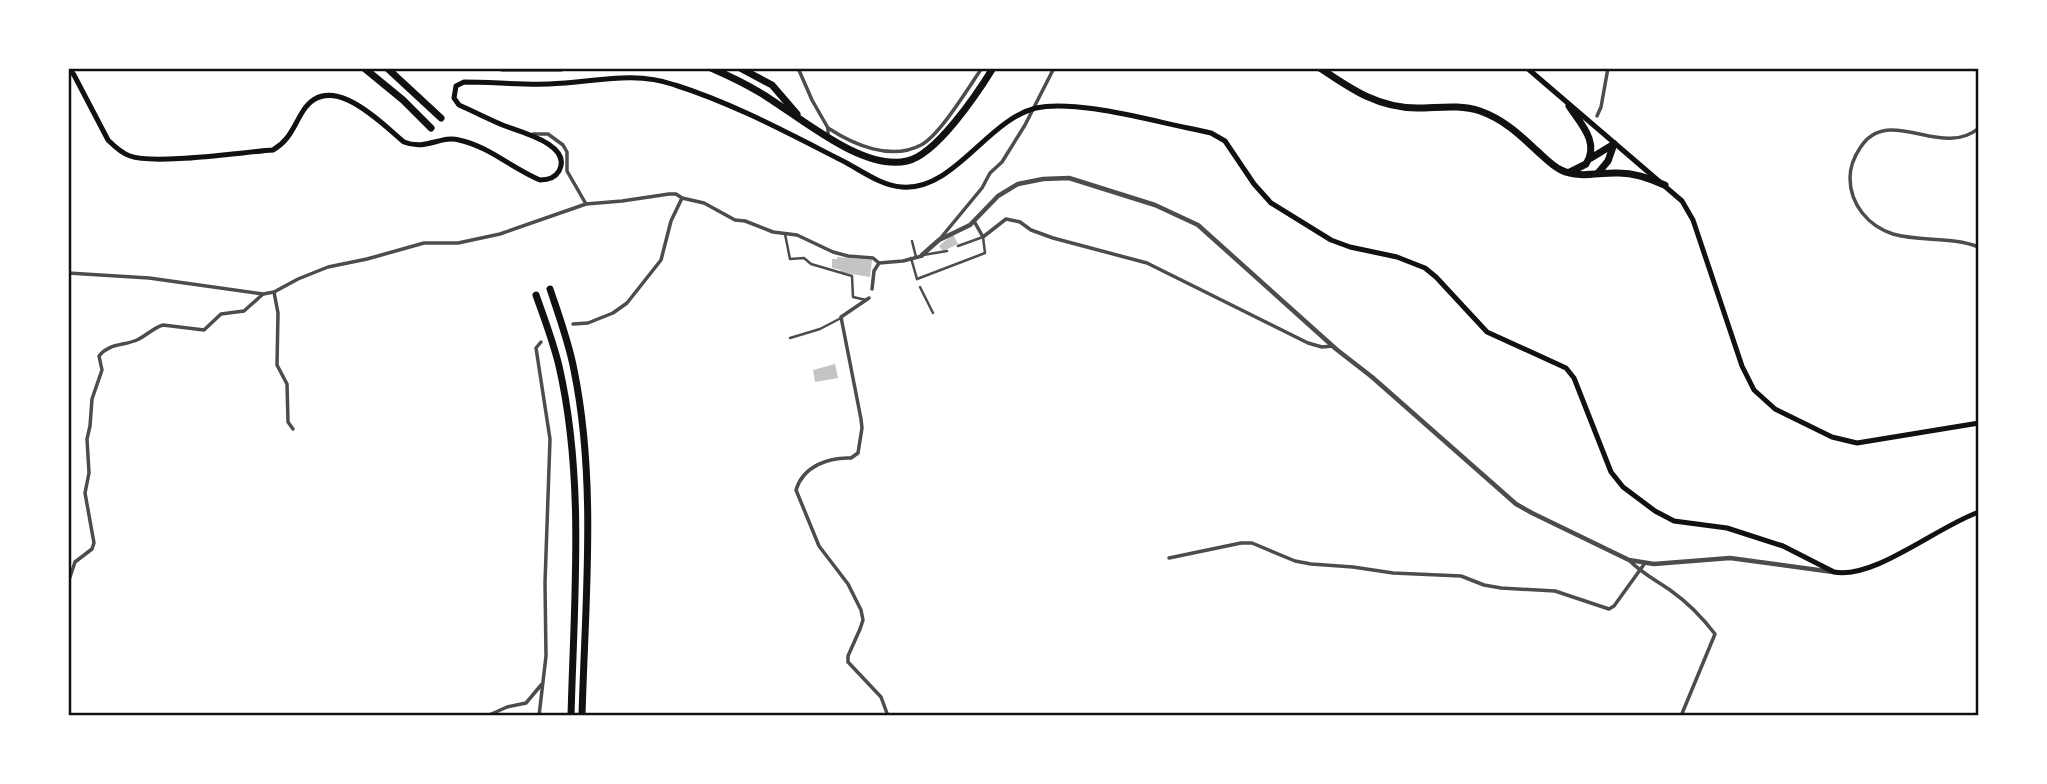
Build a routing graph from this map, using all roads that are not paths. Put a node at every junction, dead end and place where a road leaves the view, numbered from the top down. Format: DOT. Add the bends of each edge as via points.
graph roads {
  1 [pos="69,68"];
  2 [pos="364,68"];
  3 [pos="387,68"];
  4 [pos="502,68"];
  5 [pos="561,68"];
  6 [pos="711,68"];
  7 [pos="740,68"];
  8 [pos="798,68"];
  9 [pos="982,68"];
  10 [pos="993,68"];
  11 [pos="1054,68"];
  12 [pos="1320,68"];
  13 [pos="1527,68"];
  14 [pos="1608,68"];
  15 [pos="548,69"];
  16 [pos="1570,106"];
  17 [pos="1033,108"];
  18 [pos="1597,116"];
  19 [pos="441,118"];
  20 [pos="805,123"];
  21 [pos="431,128"];
  22 [pos="1979,128"];
  23 [pos="528,134"];
  24 [pos="1614,144"];
  25 [pos="825,148"];
  26 [pos="836,157"];
  27 [pos="1590,159"];
  28 [pos="1569,172"];
  29 [pos="1597,174"];
  30 [pos="1665,185"];
  31 [pos="682,198"];
  32 [pos="586,204"];
  33 [pos="974,221"];
  34 [pos="785,234"];
  35 [pos="983,237"];
  36 [pos="939,240"];
  37 [pos="912,241"];
  38 [pos="958,246"];
  39 [pos="1979,247"];
  40 [pos="947,251"];
  41 [pos="916,257"];
  42 [pos="879,263"];
  43 [pos="68,273"];
  44 [pos="920,287"];
  45 [pos="550,289"];
  46 [pos="872,289"];
  47 [pos="274,292"];
  48 [pos="263,294"];
  49 [pos="536,295"];
  50 [pos="867,299"];
  51 [pos="933,313"];
  52 [pos="841,318"];
  53 [pos="573,324"];
  54 [pos="790,338"];
  55 [pos="541,342"];
  56 [pos="1333,346"];
  57 [pos="1979,423"];
  58 [pos="293,429"];
  59 [pos="1979,512"];
  60 [pos="1169,558"];
  61 [pos="1629,560"];
  62 [pos="1645,563"];
  63 [pos="1639,571"];
  64 [pos="1834,572"];
  65 [pos="68,583"];
  66 [pos="544,682"];
  67 [pos="487,716"];
  68 [pos="540,716"];
  69 [pos="571,716"];
  70 [pos="582,716"];
  71 [pos="888,716"];
  72 [pos="1681,716"];
  1 -- 23 [label="main road" via="108,140 131,156 169,158 273,149 283,144 312,101 334,96 360,106 413,146 456,138 535,177 551,178 561,166 559,154"];
  2 -- 21 [label="highway"];
  3 -- 19 [label="highway"];
  4 -- 15 [label="highway"];
  5 -- 15 [label="highway"];
  6 -- 20 [label="highway" via="759,92"];
  7 -- 20 [label="highway" via="772,85"];
  8 -- 9 [label="street" via="828,131 852,143 904,152 923,145 935,133"];
  10 -- 20 [label="highway" via="936,145 907,161 876,160"];
  11 -- 17 [label="street"];
  12 -- 28 [label="highway" via="1383,104 1458,107 1492,116 1556,167"];
  13 -- 16 [label="main road"];
  14 -- 18 [label="street"];
  16 -- 24 [label="main road"];
  16 -- 27 [label="highway" via="1589,135"];
  17 -- 26 [label="main road" via="1012,118 950,170 918,186 894,186"];
  17 -- 36 [label="street" via="1002,162"];
  17 -- 64 [label="main road" via="1088,109 1211,133 1225,141 1271,203 1331,240 1425,268 1487,332 1566,368 1611,472 1655,511 1674,521 1727,528 1783,546"];
  22 -- 39 [label="street" via="1966,137 1949,139 1886,129 1862,145 1850,172 1854,203 1868,219 1892,234 1950,239"];
  23 -- 26 [label="main road" via="459,105 453,94 456,86 464,82 550,84 642,76 712,99"];
  23 -- 32 [label="street" via="548,134 563,145 567,171"];
  24 -- 27 [label="highway"];
  24 -- 29 [label="highway"];
  24 -- 30 [label="main road"];
  25 -- 26 [label="street"];
  27 -- 28 [label="highway"];
  28 -- 29 [label="highway"];
  29 -- 30 [label="highway" via="1635,174"];
  30 -- 57 [label="main road" via="1693,220 1742,366 1754,390 1775,409 1832,437 1857,443"];
  31 -- 32 [label="street" via="669,194"];
  31 -- 34 [label="street"];
  31 -- 53 [label="street" via="661,260 627,303 588,323"];
  32 -- 47 [label="street" via="500,234 458,243 424,243 328,267"];
  33 -- 35 [label="street"];
  33 -- 36 [label="street"];
  33 -- 56 [label="street" via="998,196 1018,184 1043,179 1069,178 1155,205 1198,225"];
  34 -- 42 [label="street"];
  34 -- 50 [label="street" via="790,259 804,258 852,276 853,297"];
  35 -- 38 [label="street"];
  35 -- 41 [label="street" via="985,253 917,279"];
  35 -- 56 [label="street" via="999,222 1013,220 1053,238 1147,262 1308,343"];
  36 -- 41 [label="street"];
  37 -- 41 [label="street"];
  40 -- 41 [label="street"];
  41 -- 42 [label="street"];
  42 -- 46 [label="street"];
  43 -- 48 [label="street" via="159,279"];
  44 -- 51 [label="street"];
  45 -- 70 [label="highway" via="574,369 583,424"];
  47 -- 48 [label="street"];
  47 -- 58 [label="street" via="277,365 286,384 288,422"];
  48 -- 65 [label="street" via="244,311 221,314 204,330 163,325 99,356 102,370 92,399 85,493 94,543 75,562"];
  49 -- 69 [label="highway" via="558,364 572,457"];
  50 -- 52 [label="street"];
  52 -- 54 [label="street"];
  52 -- 71 [label="street" via="861,419 858,453 825,461 810,471 796,490 819,546 861,610 863,620 848,662 881,697"];
  55 -- 66 [label="street" via="536,348 550,439"];
  56 -- 61 [label="street" via="1516,504"];
  59 -- 64 [label="main road" via="1871,567 1850,574"];
  60 -- 63 [label="street" via="1252,543 1311,564 1461,576 1492,586 1556,591 1609,609"];
  61 -- 62 [label="street"];
  61 -- 63 [label="street"];
  62 -- 63 [label="street"];
  62 -- 64 [label="street" via="1730,558"];
  63 -- 72 [label="street" via="1672,591 1715,634"];
  66 -- 67 [label="street" via="526,703"];
  66 -- 68 [label="street"];
}
